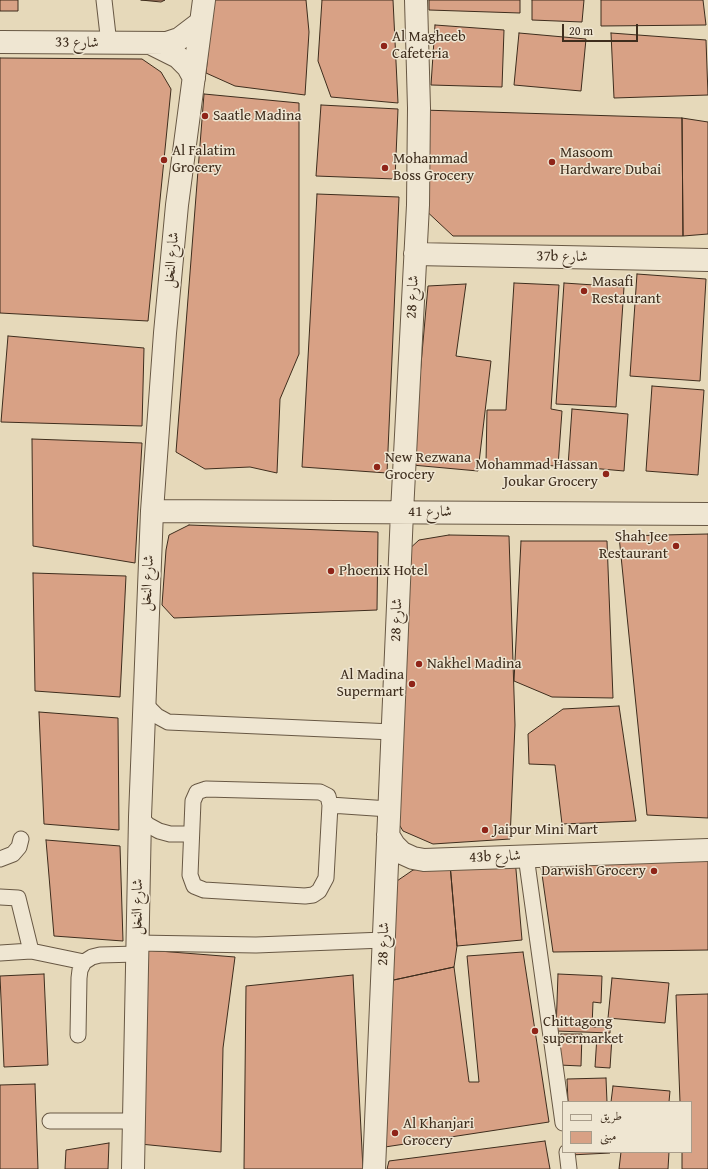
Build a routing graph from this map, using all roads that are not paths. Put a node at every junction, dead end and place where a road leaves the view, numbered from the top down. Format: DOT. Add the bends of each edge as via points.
graph roads {
  1 [pos="104,0"];
  2 [pos="204,0"];
  3 [pos="416,0"];
  4 [pos="200,22"];
  5 [pos="0,42"];
  6 [pos="109,44"];
  7 [pos="154,45"];
  8 [pos="194,78"];
  9 [pos="415,254"];
  10 [pos="708,260"];
  11 [pos="152,511"];
  12 [pos="402,512"];
  13 [pos="708,514"];
  14 [pos="144,697"];
  15 [pos="392,732"];
  16 [pos="330,805"];
  17 [pos="389,809"];
  18 [pos="140,817"];
  19 [pos="190,834"];
  20 [pos="388,835"];
  21 [pos="21,838"];
  22 [pos="708,850"];
  23 [pos="526,856"];
  24 [pos="0,859"];
  25 [pos="0,896"];
  26 [pos="384,940"];
  27 [pos="137,949"];
  28 [pos="31,952"];
  29 [pos="0,953"];
  30 [pos="84,962"];
  31 [pos="78,1035"];
  32 [pos="562,1116"];
  33 [pos="50,1121"];
  34 [pos="134,1121"];
  35 [pos="567,1153"];
  36 [pos="133,1169"];
  37 [pos="374,1169"];
  38 [pos="570,1169"];
  1 -- 6 [label="lane"];
  2 -- 4 [label="street, شارع النخل"];
  3 -- 9 [label="street, شارع 28" via="419,115"];
  4 -- 7 [label="street, شارع 33" via="179,39"];
  4 -- 8 [label="street, شارع النخل"];
  5 -- 6 [label="street, شارع 33"];
  6 -- 7 [label="street, شارع 33"];
  7 -- 8 [label="street, شارع 33" via="178,57"];
  8 -- 11 [label="street, شارع النخل" via="177,205"];
  9 -- 10 [label="street, 37b شارع"];
  9 -- 12 [label="street, شارع 28"];
  11 -- 12 [label="street, شارع 41"];
  11 -- 14 [label="street, شارع النخل"];
  12 -- 13 [label="street, شارع 41"];
  12 -- 15 [label="street, شارع 28"];
  14 -- 15 [label="lane" via="149,708 168,722"];
  14 -- 18 [label="street, شارع النخل"];
  15 -- 17 [label="street, شارع 28"];
  16 -- 17 [label="lane"];
  16 -- 19 [label="lane" via="328,796 320,792 201,790 197,792 193,801"];
  16 -- 19 [label="lane" via="326,878 319,892 312,895 199,889 191,881 190,875"];
  17 -- 20 [label="street, شارع 28"];
  18 -- 19 [label="lane" via="159,831"];
  18 -- 27 [label="street, شارع النخل"];
  20 -- 23 [label="street, 43b شارع" via="402,853 424,860"];
  20 -- 26 [label="street, شارع 28"];
  21 -- 24 [label="lane" via="19,847 13,854"];
  22 -- 23 [label="street, 43b شارع"];
  23 -- 32 [label="lane"];
  25 -- 28 [label="lane" via="18,898"];
  26 -- 27 [label="lane"];
  26 -- 37 [label="street, شارع 28"];
  27 -- 30 [label="lane" via="100,955"];
  27 -- 34 [label="street, شارع النخل"];
  28 -- 29 [label="lane"];
  28 -- 30 [label="lane"];
  30 -- 31 [label="lane" via="79,978"];
  33 -- 34 [label="lane"];
  34 -- 36 [label="street, شارع النخل"];
  35 -- 38 [label="lane"];
}
